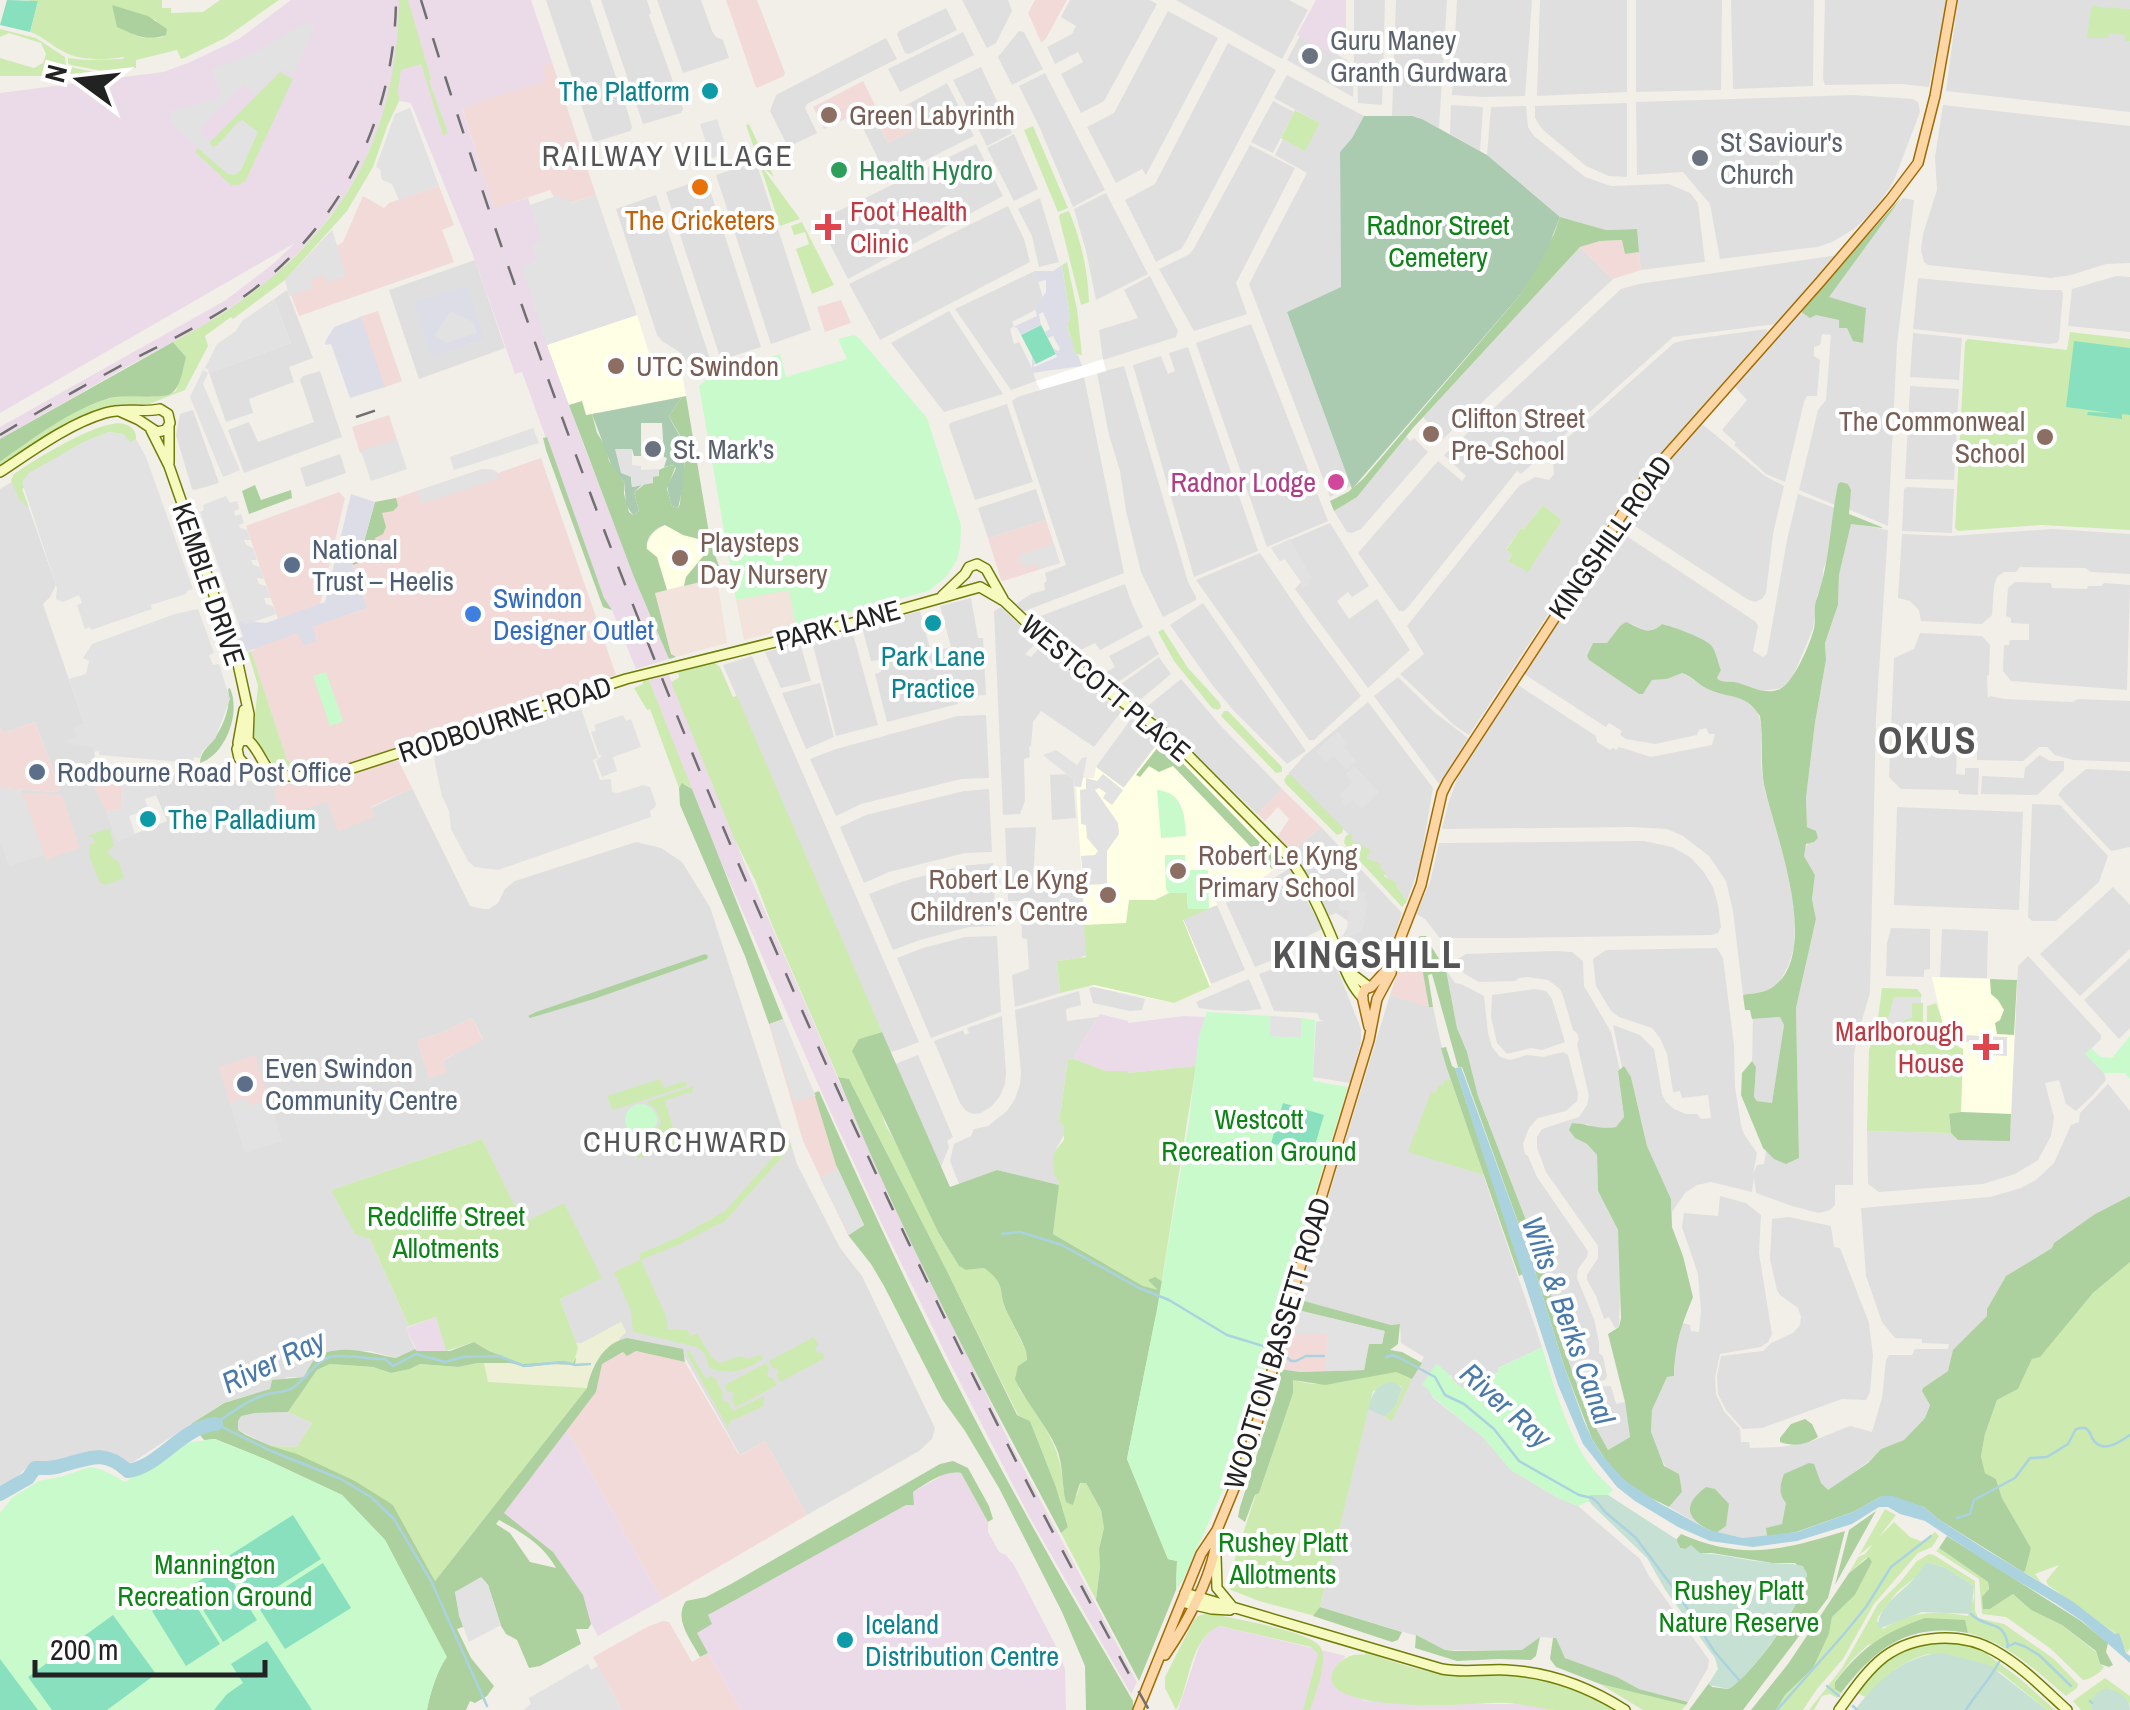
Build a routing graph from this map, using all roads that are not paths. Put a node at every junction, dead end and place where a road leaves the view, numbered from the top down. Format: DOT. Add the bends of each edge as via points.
graph roads {
  1 [pos="1952,0"];
  2 [pos="119,411"];
  3 [pos="152,411"];
  4 [pos="169,425"];
  5 [pos="150,428"];
  6 [pos="169,466"];
  7 [pos="0,472"];
  8 [pos="965,574"];
  9 [pos="988,574"];
  10 [pos="977,587"];
  11 [pos="940,598"];
  12 [pos="1004,601"];
  13 [pos="736,651"];
  14 [pos="243,742"];
  15 [pos="257,754"];
  16 [pos="244,763"];
  17 [pos="273,774"];
  18 [pos="1392,964"];
  19 [pos="1346,968"];
  20 [pos="1370,987"];
  21 [pos="1377,998"];
  22 [pos="1363,999"];
  23 [pos="1370,1040"];
  24 [pos="1217,1530"];
  25 [pos="1216,1550"];
  26 [pos="1184,1597"];
  27 [pos="1196,1600"];
  28 [pos="1237,1610"];
  29 [pos="1158,1666"];
  30 [pos="1138,1710"];
  31 [pos="1625,1710"];
  32 [pos="1840,1710"];
  33 [pos="2067,1710"];
  1 -- 18 [label="main road, KINGSHILL ROAD" via="1918,163 1655,468 1608,535 1446,784"];
  2 -- 3 [label="main road"];
  2 -- 5 [label="main road"];
  2 -- 7 [label="main road" via="101,414"];
  3 -- 4 [label="main road" via="165,411"];
  3 -- 5 [label="main road"];
  4 -- 5 [label="main road" via="160,432"];
  4 -- 6 [label="main road, KEMBLE DRIVE"];
  5 -- 6 [label="main road, KEMBLE DRIVE"];
  6 -- 14 [label="main road, KEMBLE DRIVE" via="238,664 248,714"];
  8 -- 9 [label="main road" via="975,564"];
  8 -- 10 [label="main road"];
  8 -- 11 [label="main road, PARK LANE"];
  9 -- 10 [label="main road"];
  9 -- 12 [label="main road, WESTCOTT PLACE"];
  10 -- 11 [label="main road, PARK LANE"];
  10 -- 12 [label="main road, WESTCOTT PLACE"];
  11 -- 13 [label="main road, PARK LANE"];
  12 -- 19 [label="main road, WESTCOTT PLACE" via="1067,661 1171,738 1282,849"];
  13 -- 17 [label="main road, RODBOURNE ROAD" via="322,778"];
  14 -- 15 [label="main road"];
  14 -- 16 [label="main road" via="237,751"];
  15 -- 16 [label="main road"];
  15 -- 17 [label="main road"];
  16 -- 17 [label="main road, RODBOURNE ROAD"];
  18 -- 20 [label="main road, KINGSHILL ROAD"];
  18 -- 21 [label="main road, KINGSHILL ROAD"];
  19 -- 20 [label="main road, WESTCOTT PLACE"];
  19 -- 22 [label="main road, WESTCOTT PLACE"];
  20 -- 21 [label="main road"];
  20 -- 22 [label="main road"];
  21 -- 22 [label="main road"];
  21 -- 23 [label="main road, WOOTTON BASSETT ROAD"];
  22 -- 23 [label="main road, WOOTTON BASSETT ROAD"];
  23 -- 24 [label="main road, WOOTTON BASSETT ROAD" via="1246,1457"];
  24 -- 25 [label="main road, WOOTTON BASSETT ROAD"];
  24 -- 26 [label="main road, WOOTTON BASSETT ROAD"];
  25 -- 27 [label="main road, WOOTTON BASSETT ROAD"];
  25 -- 28 [label="main road" via="1216,1585"];
  26 -- 27 [label="main road"];
  26 -- 29 [label="main road, WOOTTON BASSETT ROAD"];
  27 -- 28 [label="main road"];
  27 -- 29 [label="main road, WOOTTON BASSETT ROAD"];
  28 -- 31 [label="main road" via="1442,1669 1554,1678"];
  29 -- 30 [label="main road, WOOTTON BASSETT ROAD"];
  32 -- 33 [label="main road" via="1887,1655 1939,1638 1997,1652"];
}
